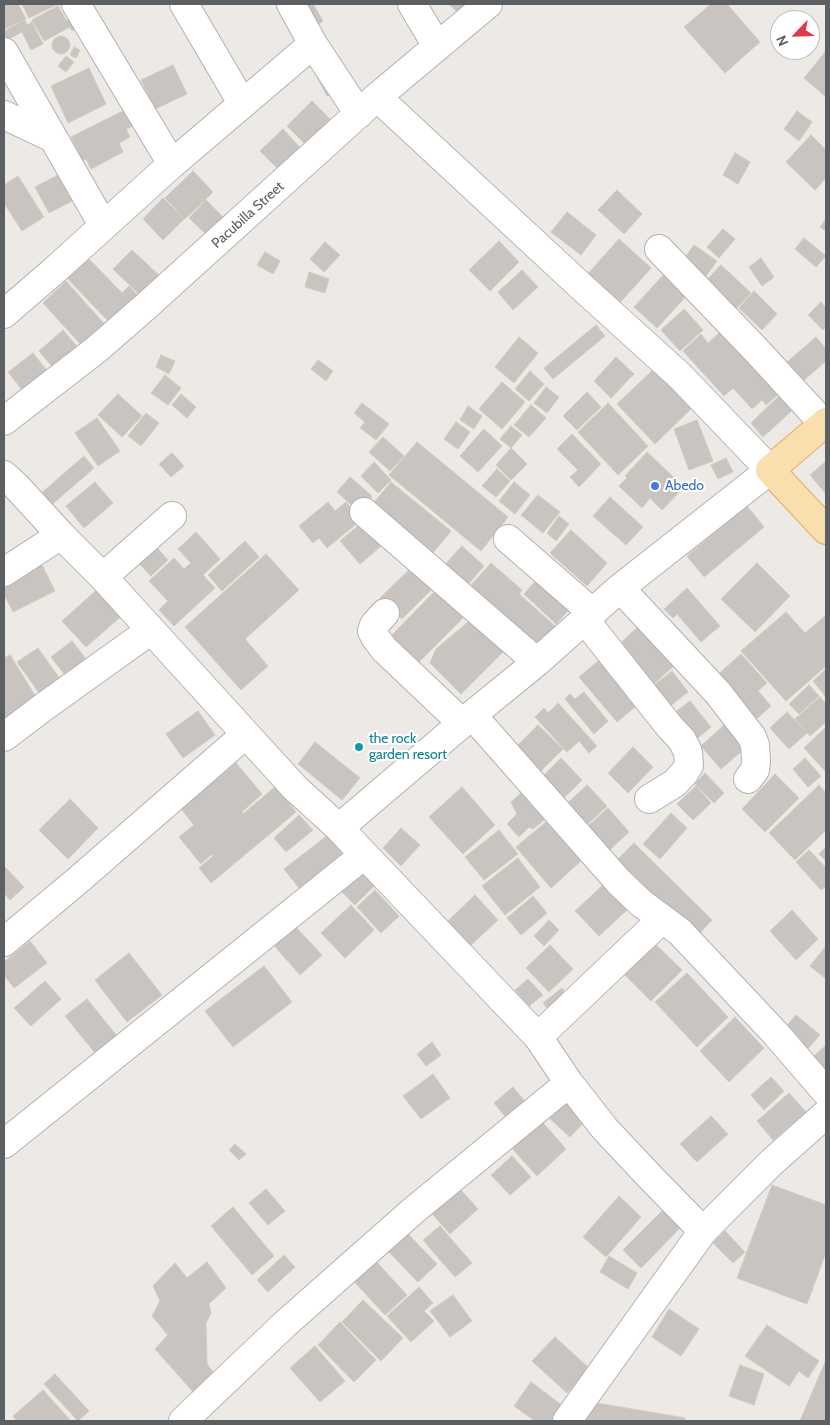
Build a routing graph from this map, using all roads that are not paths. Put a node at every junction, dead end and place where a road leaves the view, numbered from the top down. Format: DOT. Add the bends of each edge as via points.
graph roads {
  1 [pos="76,4"];
  2 [pos="184,4"];
  3 [pos="291,4"];
  4 [pos="412,4"];
  5 [pos="488,4"];
  6 [pos="313,44"];
  7 [pos="437,46"];
  8 [pos="4,52"];
  9 [pos="242,103"];
  10 [pos="368,106"];
  11 [pos="4,115"];
  12 [pos="53,138"];
  13 [pos="172,164"];
  14 [pos="104,225"];
  15 [pos="659,249"];
  16 [pos="4,314"];
  17 [pos="8,409"];
  18 [pos="825,423"];
  19 [pos="770,470"];
  20 [pos="4,476"];
  21 [pos="364,512"];
  22 [pos="172,516"];
  23 [pos="826,530"];
  24 [pos="61,535"];
  25 [pos="508,539"];
  26 [pos="4,572"];
  27 [pos="103,577"];
  28 [pos="620,588"];
  29 [pos="385,612"];
  30 [pos="589,616"];
  31 [pos="151,630"];
  32 [pos="537,662"];
  33 [pos="467,719"];
  34 [pos="246,734"];
  35 [pos="4,737"];
  36 [pos="748,779"];
  37 [pos="649,799"];
  38 [pos="339,828"];
  39 [pos="364,855"];
  40 [pos="661,920"];
  41 [pos="4,942"];
  42 [pos="538,1037"];
  43 [pos="569,1083"];
  44 [pos="826,1092"];
  45 [pos="826,1114"];
  46 [pos="4,1144"];
  47 [pos="703,1231"];
  48 [pos="183,1421"];
  49 [pos="567,1421"];
  1 -- 13 [label="street"];
  2 -- 9 [label="street"];
  3 -- 6 [label="street"];
  4 -- 7 [label="street"];
  5 -- 7 [label="street, Pacubilla Street"];
  6 -- 9 [label="street"];
  6 -- 10 [label="street"];
  7 -- 10 [label="street, Pacubilla Street"];
  8 -- 12 [label="street"];
  9 -- 13 [label="street"];
  10 -- 17 [label="street, Pacubilla Street" via="97,349"];
  10 -- 19 [label="street" via="578,284 680,376"];
  11 -- 12 [label="street"];
  12 -- 14 [label="street"];
  13 -- 14 [label="street"];
  14 -- 16 [label="street"];
  15 -- 18 [label="street"];
  18 -- 19 [label="main road"];
  19 -- 23 [label="main road"];
  19 -- 28 [label="street"];
  20 -- 24 [label="street"];
  21 -- 32 [label="street"];
  22 -- 27 [label="street"];
  24 -- 26 [label="street"];
  24 -- 27 [label="street"];
  25 -- 30 [label="street"];
  27 -- 31 [label="street"];
  28 -- 30 [label="street"];
  28 -- 36 [label="street" via="718,693 752,737 756,745 756,760 755,770"];
  29 -- 33 [label="street" via="372,631 384,649"];
  30 -- 32 [label="street"];
  30 -- 37 [label="street" via="688,752 689,765 685,772 675,784"];
  31 -- 34 [label="street"];
  31 -- 35 [label="street"];
  32 -- 33 [label="street"];
  33 -- 38 [label="street"];
  33 -- 40 [label="street" via="613,876"];
  34 -- 38 [label="street"];
  34 -- 41 [label="street"];
  38 -- 39 [label="street"];
  39 -- 42 [label="street"];
  39 -- 46 [label="street"];
  40 -- 42 [label="street"];
  40 -- 44 [label="street" via="680,932 710,963"];
  42 -- 43 [label="street"];
  43 -- 47 [label="street" via="605,1129"];
  43 -- 48 [label="street" via="414,1210 285,1324"];
  45 -- 47 [label="street"];
  47 -- 49 [label="street"];
}
